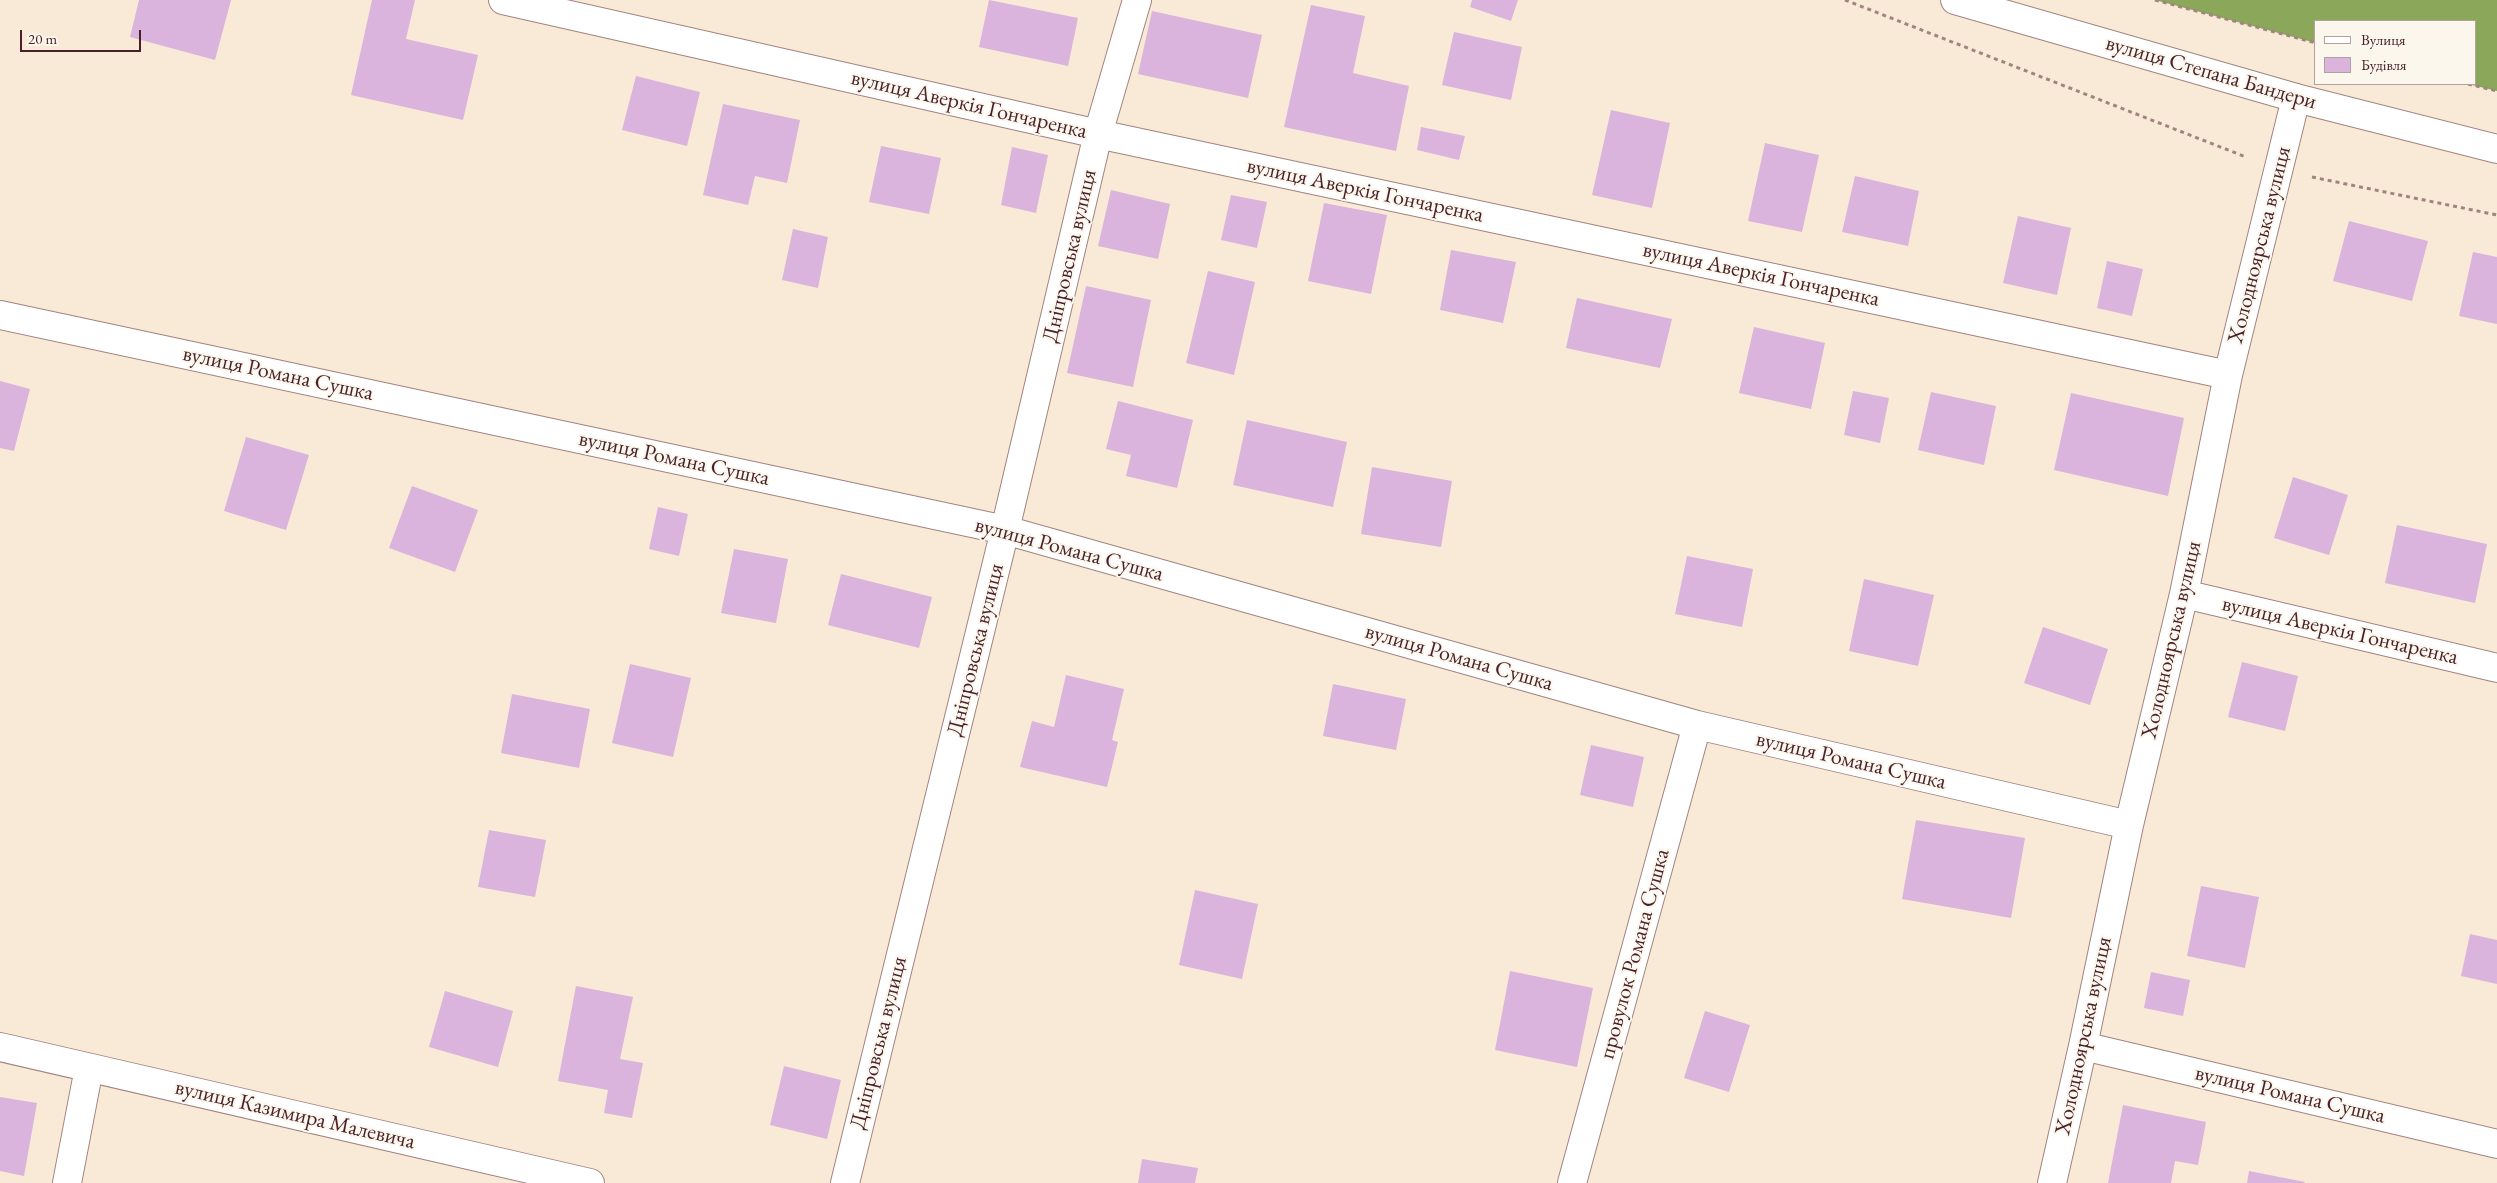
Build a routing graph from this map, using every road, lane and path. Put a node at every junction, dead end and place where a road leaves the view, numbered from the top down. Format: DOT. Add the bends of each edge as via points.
graph roads {
  1 [pos="503,0"];
  2 [pos="1137,0"];
  3 [pos="1845,0"];
  4 [pos="1955,0"];
  5 [pos="2155,0"];
  6 [pos="2314,42"];
  7 [pos="2472,85"];
  8 [pos="2497,91"];
  9 [pos="2296,98"];
  10 [pos="1098,134"];
  11 [pos="2497,149"];
  12 [pos="2279,170"];
  13 [pos="2497,215"];
  14 [pos="0,315"];
  15 [pos="2228,375"];
  16 [pos="1005,530"];
  17 [pos="2184,594"];
  18 [pos="2497,668"];
  19 [pos="1697,725"];
  20 [pos="2128,825"];
  21 [pos="2083,1046"];
  22 [pos="0,1047"];
  23 [pos="89,1068"];
  24 [pos="2497,1144"];
  25 [pos="67,1183"];
  26 [pos="590,1183"];
  27 [pos="845,1183"];
  28 [pos="1572,1183"];
  29 [pos="2052,1183"];
  1 -- 10 [label="street, вулиця Аверкія Гончаренка"];
  2 -- 10 [label="street, Дніпровська вулиця"];
  3 -- 12 [label="path"];
  4 -- 9 [label="street, вулиця Степана Бандери"];
  5 -- 6 [label="path"];
  7 -- 8 [label="path"];
  9 -- 11 [label="street, вулиця Степана Бандери"];
  9 -- 12 [label="street, Холодноярська вулиця"];
  10 -- 15 [label="street, вулиця Аверкія Гончаренка"];
  10 -- 16 [label="street, Дніпровська вулиця"];
  12 -- 13 [label="path"];
  12 -- 15 [label="street, Холодноярська вулиця"];
  14 -- 16 [label="street, вулиця Романа Сушка"];
  15 -- 17 [label="street, Холодноярська вулиця"];
  16 -- 19 [label="street, вулиця Романа Сушка"];
  16 -- 27 [label="street, Дніпровська вулиця"];
  17 -- 18 [label="street, вулиця Аверкія Гончаренка"];
  17 -- 20 [label="street, Холодноярська вулиця"];
  19 -- 20 [label="street, вулиця Романа Сушка"];
  19 -- 28 [label="street, провулок Романа Сушка"];
  20 -- 21 [label="street, Холодноярська вулиця"];
  21 -- 24 [label="street, вулиця Романа Сушка"];
  21 -- 29 [label="street, Холодноярська вулиця"];
  22 -- 23 [label="street, вулиця Казимира Малевича"];
  23 -- 25 [label="street"];
  23 -- 26 [label="street, вулиця Казимира Малевича"];
}
